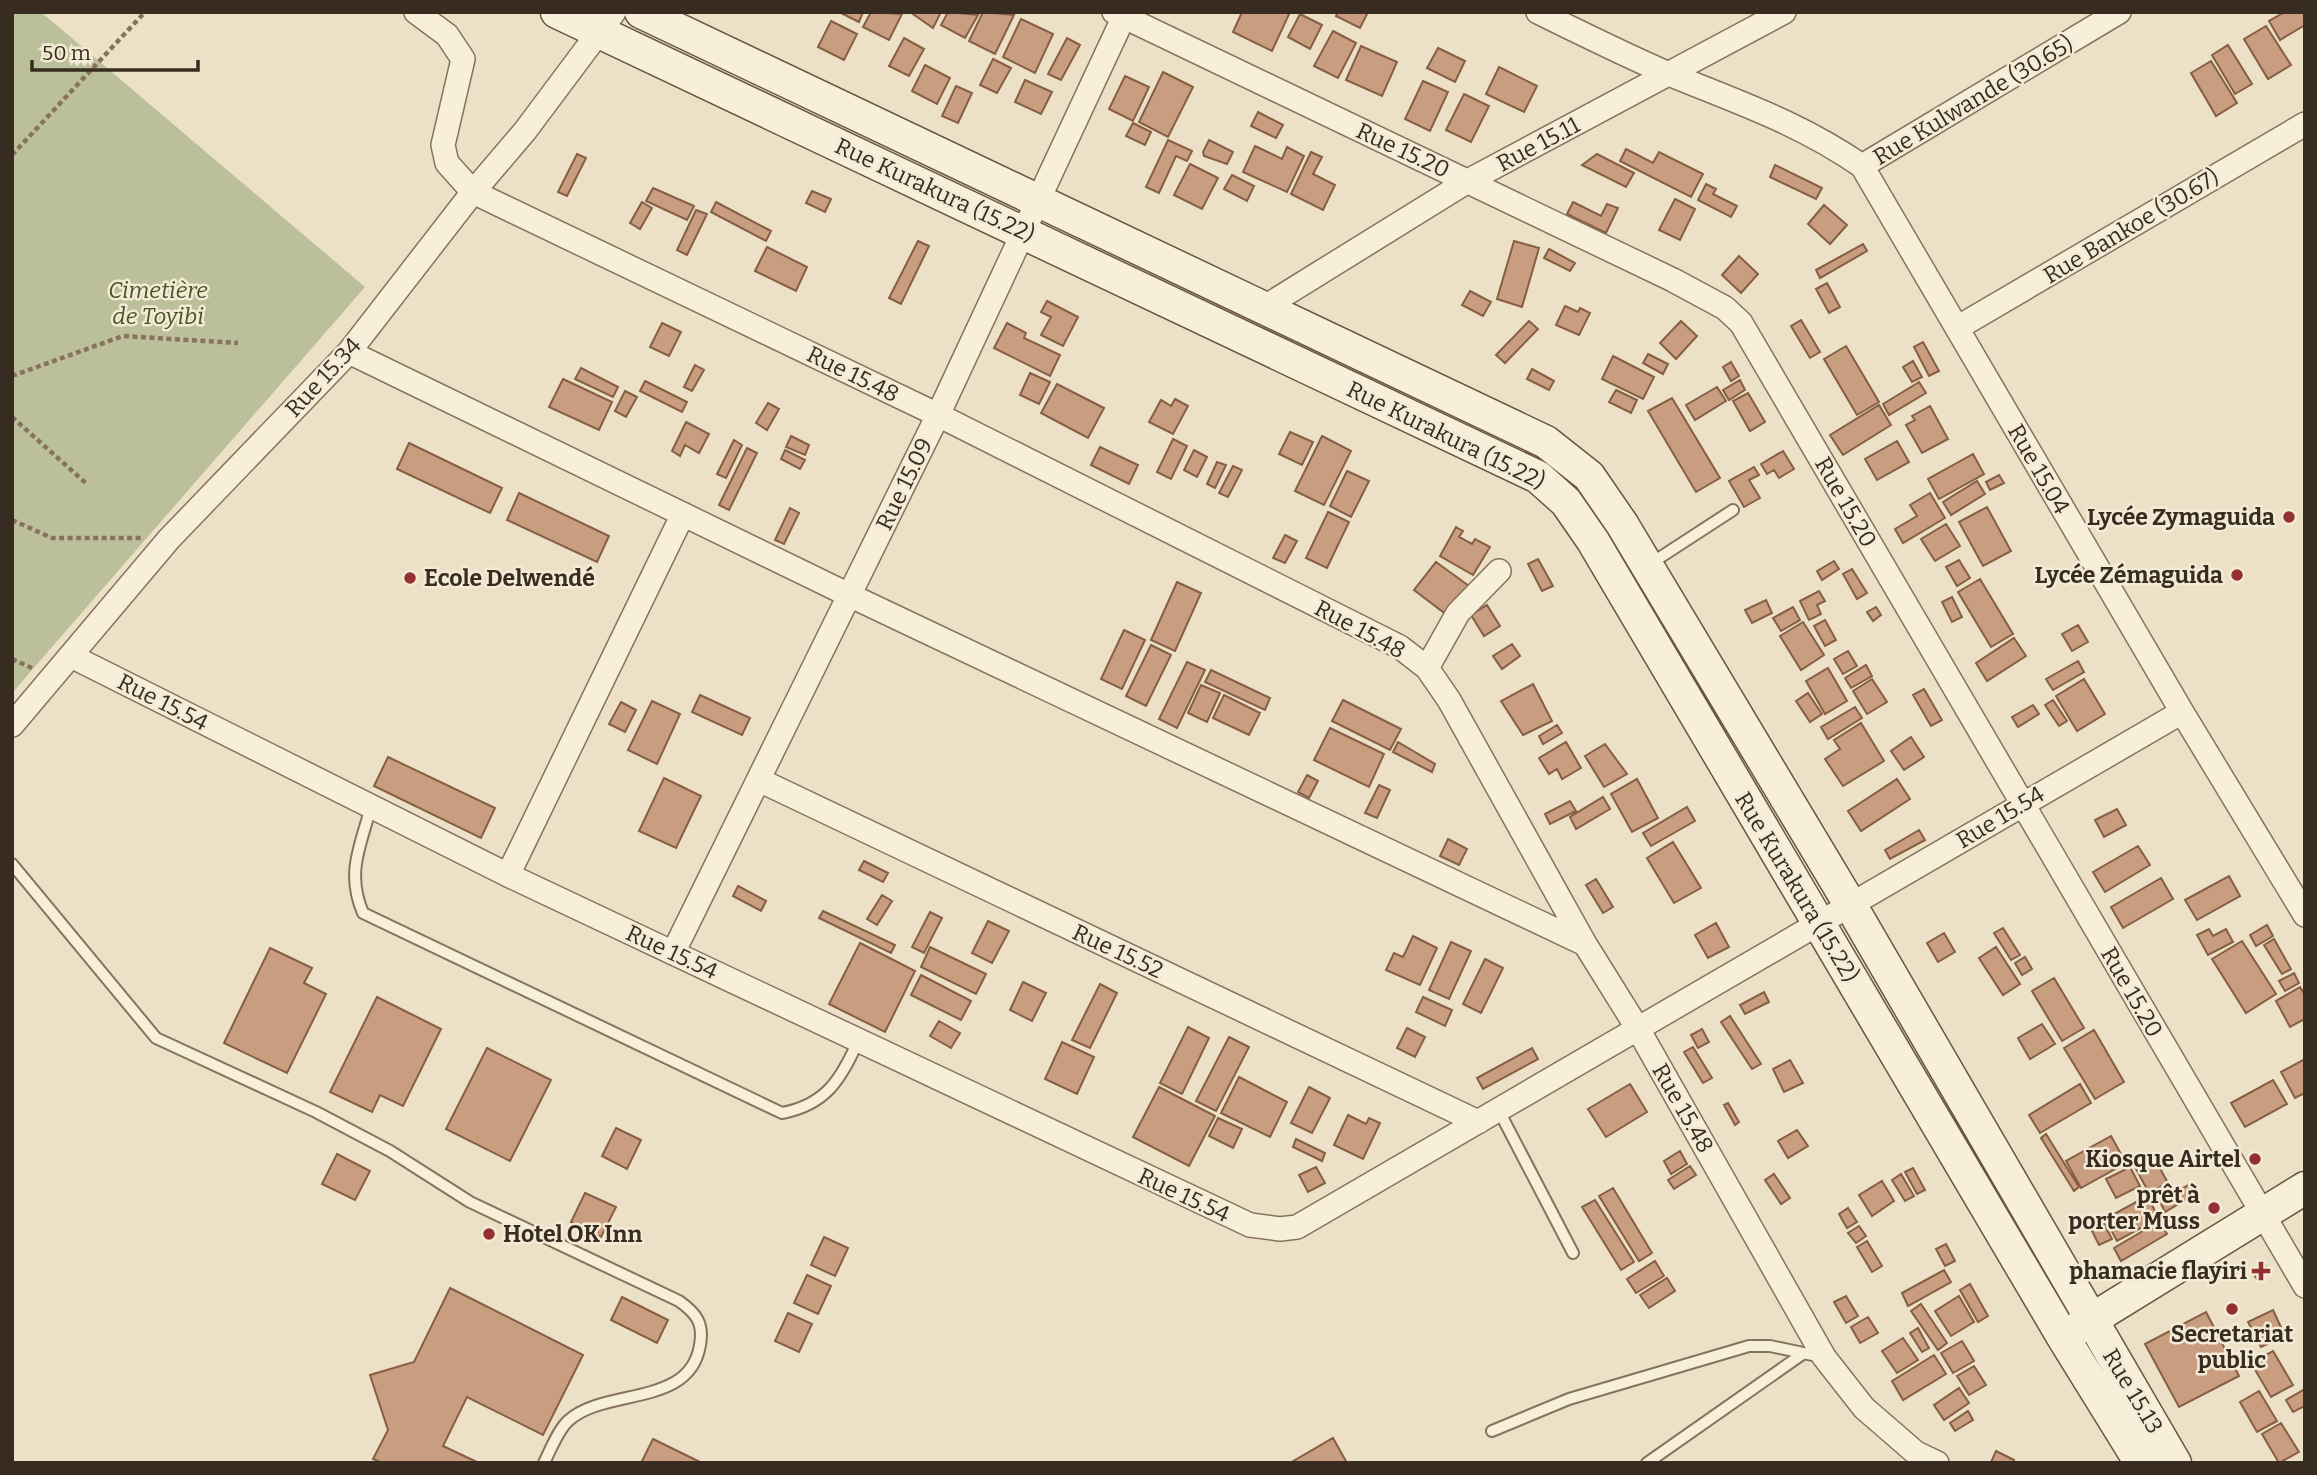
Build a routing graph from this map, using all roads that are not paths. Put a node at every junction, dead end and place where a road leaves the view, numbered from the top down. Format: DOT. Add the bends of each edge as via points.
graph roads {
  1 [pos="416,12"];
  2 [pos="557,12"];
  3 [pos="641,12"];
  4 [pos="1538,12"];
  5 [pos="1784,12"];
  6 [pos="2119,12"];
  7 [pos="1121,14"];
  8 [pos="607,22"];
  9 [pos="1670,74"];
  10 [pos="2305,124"];
  11 [pos="1862,166"];
  12 [pos="1468,181"];
  13 [pos="473,192"];
  14 [pos="1038,200"];
  15 [pos="1024,231"];
  16 [pos="1263,308"];
  17 [pos="1957,328"];
  18 [pos="349,352"];
  19 [pos="938,415"];
  20 [pos="1732,510"];
  21 [pos="683,514"];
  22 [pos="1648,566"];
  23 [pos="1499,571"];
  24 [pos="849,595"];
  25 [pos="71,656"];
  26 [pos="1427,668"];
  27 [pos="2182,712"];
  28 [pos="12,725"];
  29 [pos="759,780"];
  30 [pos="2023,803"];
  31 [pos="371,807"];
  32 [pos="12,864"];
  33 [pos="508,875"];
  34 [pos="1850,906"];
  35 [pos="2305,915"];
  36 [pos="1819,924"];
  37 [pos="1585,944"];
  38 [pos="673,953"];
  39 [pos="1638,1028"];
  40 [pos="858,1041"];
  41 [pos="1499,1111"];
  42 [pos="1478,1122"];
  43 [pos="2305,1188"];
  44 [pos="2261,1214"];
  45 [pos="1573,1253"];
  46 [pos="2305,1286"];
  47 [pos="2090,1320"];
  48 [pos="2063,1337"];
  49 [pos="1814,1355"];
  50 [pos="1492,1431"];
  51 [pos="1914,1458"];
  52 [pos="544,1463"];
  53 [pos="1647,1463"];
  54 [pos="1937,1463"];
  55 [pos="2141,1463"];
  56 [pos="2175,1463"];
  1 -- 13 [label="street" via="447,35 463,59 443,145 447,163"];
  2 -- 8 [label="main road, Rue Kurakura (15.22)"];
  3 -- 14 [label="main road, Rue Kurakura (15.22)"];
  4 -- 9 [label="street"];
  5 -- 9 [label="street, Rue 15.11"];
  6 -- 11 [label="street, Rue Kulwande (30.65)"];
  7 -- 12 [label="street, Rue 15.20"];
  7 -- 14 [label="street, Rue 15.09"];
  8 -- 13 [label="street, Rue 15.34"];
  8 -- 15 [label="main road, Rue Kurakura (15.22)"];
  9 -- 11 [label="street" via="1788,121"];
  9 -- 12 [label="street, Rue 15.11"];
  10 -- 17 [label="street, Rue Bankoe (30.67)"];
  11 -- 17 [label="street, Rue 15.04"];
  12 -- 16 [label="street, Rue 15.11"];
  12 -- 30 [label="street, Rue 15.20" via="1704,296 1741,323"];
  13 -- 18 [label="street, Rue 15.34"];
  13 -- 19 [label="street, Rue 15.48"];
  14 -- 15 [label="street, Rue 15.09"];
  14 -- 16 [label="main road, Rue Kurakura (15.22)"];
  15 -- 19 [label="street, Rue 15.09"];
  15 -- 36 [label="main road, Rue Kurakura (15.22)" via="1220,328 1458,437 1554,488 1593,541"];
  16 -- 22 [label="main road, Rue Kurakura (15.22)" via="1546,442 1589,476"];
  17 -- 27 [label="street, Rue 15.04"];
  18 -- 21 [label="street"];
  18 -- 25 [label="street, Rue 15.34" via="169,538"];
  19 -- 24 [label="street, Rue 15.09"];
  19 -- 26 [label="street, Rue 15.48" via="1400,647"];
  20 -- 22 [label="lane"];
  21 -- 24 [label="street"];
  21 -- 33 [label="street"];
  22 -- 34 [label="main road, Rue Kurakura (15.22)"];
  23 -- 26 [label="street" via="1458,613"];
  24 -- 29 [label="street, Rue 15.09"];
  24 -- 37 [label="street"];
  25 -- 28 [label="street, Rue 15.34"];
  25 -- 31 [label="street, Rue 15.54"];
  26 -- 37 [label="street, Rue 15.48"];
  27 -- 30 [label="street, Rue 15.54"];
  27 -- 35 [label="street, Rue 15.04"];
  29 -- 38 [label="street, Rue 15.09"];
  29 -- 42 [label="street, Rue 15.52"];
  30 -- 34 [label="street, Rue 15.54"];
  30 -- 44 [label="street, Rue 15.20"];
  31 -- 33 [label="street, Rue 15.54"];
  31 -- 40 [label="lane" via="353,890 363,913 782,1113 803,1109 826,1095"];
  32 -- 52 [label="lane" via="156,1038 316,1112 390,1151 470,1202 696,1313 702,1332 698,1357 684,1376 658,1391 596,1406 568,1421"];
  33 -- 38 [label="street, Rue 15.54"];
  34 -- 36 [label="street, Rue 15.54"];
  34 -- 47 [label="main road, Rue Kurakura (15.22)"];
  36 -- 39 [label="street, Rue 15.54"];
  36 -- 48 [label="main road, Rue Kurakura (15.22)"];
  37 -- 39 [label="street, Rue 15.48"];
  38 -- 40 [label="street, Rue 15.54"];
  39 -- 41 [label="street, Rue 15.54"];
  39 -- 49 [label="street, Rue 15.48"];
  40 -- 42 [label="street, Rue 15.54" via="1250,1225 1280,1229 1297,1227"];
  41 -- 42 [label="street, Rue 15.54"];
  41 -- 45 [label="lane"];
  43 -- 44 [label="main road"];
  44 -- 46 [label="street, Rue 15.20"];
  44 -- 47 [label="main road"];
  47 -- 48 [label="main road"];
  47 -- 56 [label="main road, Rue 15.13"];
  48 -- 55 [label="main road, Rue 15.13"];
  49 -- 50 [label="lane" via="1749,1346 1569,1399"];
  49 -- 51 [label="street, Rue 15.48"];
  49 -- 53 [label="lane"];
  51 -- 54 [label="street, Rue 15.48"];
}
